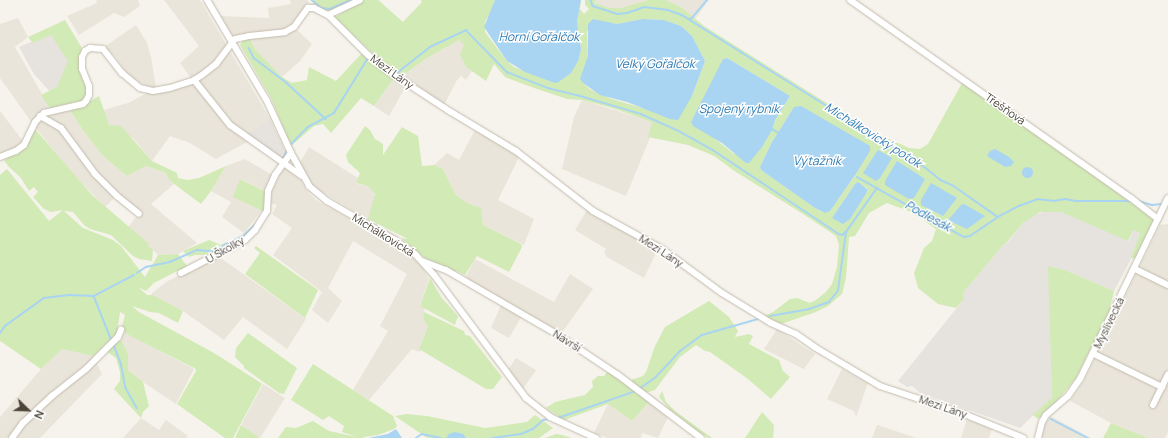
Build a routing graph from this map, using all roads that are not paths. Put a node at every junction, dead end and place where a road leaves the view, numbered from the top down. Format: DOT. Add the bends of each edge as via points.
graph roads {
  1 [pos="207,0"];
  2 [pos="360,0"];
  3 [pos="850,0"];
  4 [pos="311,4"];
  5 [pos="328,16"];
  6 [pos="232,41"];
  7 [pos="194,80"];
  8 [pos="40,116"];
  9 [pos="291,154"];
  10 [pos="0,157"];
  11 [pos="283,164"];
  12 [pos="302,176"];
  13 [pos="1168,198"];
  14 [pos="139,214"];
  15 [pos="1158,220"];
  16 [pos="422,261"];
  17 [pos="1135,269"];
  18 [pos="181,273"];
  19 [pos="1168,285"];
  20 [pos="121,330"];
  21 [pos="1094,354"];
  22 [pos="1168,374"];
  23 [pos="1162,387"];
  24 [pos="1153,405"];
  25 [pos="12,438"];
  26 [pos="596,438"];
  27 [pos="701,438"];
  28 [pos="1023,438"];
  29 [pos="1038,438"];
  1 -- 6 [label="street, Michálkovická"];
  2 -- 5 [label="street"];
  3 -- 15 [label="street, Třešňová" via="1131,198"];
  4 -- 5 [label="street, Mezi Lány"];
  4 -- 6 [label="street" via="294,27 285,32 249,36"];
  5 -- 28 [label="street, Mezi Lány" via="385,69 516,151 593,211 662,249 722,294 771,324 796,334 880,386 964,414"];
  6 -- 7 [label="street" via="216,64"];
  6 -- 9 [label="street, Michálkovická" via="267,101"];
  7 -- 8 [label="street" via="153,91 140,88 122,73 103,49 90,48 82,57 82,69 89,86 86,101 83,104 48,111"];
  7 -- 11 [label="street" via="230,125"];
  8 -- 10 [label="street" via="24,145"];
  8 -- 14 [label="street" via="62,128 95,174"];
  9 -- 11 [label="street, U Školky"];
  9 -- 12 [label="street, Michálkovická"];
  11 -- 12 [label="street"];
  11 -- 18 [label="street, U Školky" via="268,191 265,215 255,230 245,240"];
  12 -- 16 [label="street, Michálkovická" via="322,198 406,247"];
  13 -- 15 [label="street, Myslivecká"];
  15 -- 17 [label="street, Myslivecká"];
  16 -- 26 [label="street, Michálkovická" via="526,398 550,417"];
  16 -- 27 [label="street, Návrší" via="446,270 570,343 618,375"];
  17 -- 19 [label="street"];
  17 -- 21 [label="street, Myslivecká"];
  20 -- 25 [label="street" via="118,337 86,369 23,423"];
  21 -- 23 [label="street"];
  21 -- 29 [label="street, Myslivecká" via="1068,396 1046,415"];
  22 -- 23 [label="street"];
  23 -- 24 [label="street"];
}
